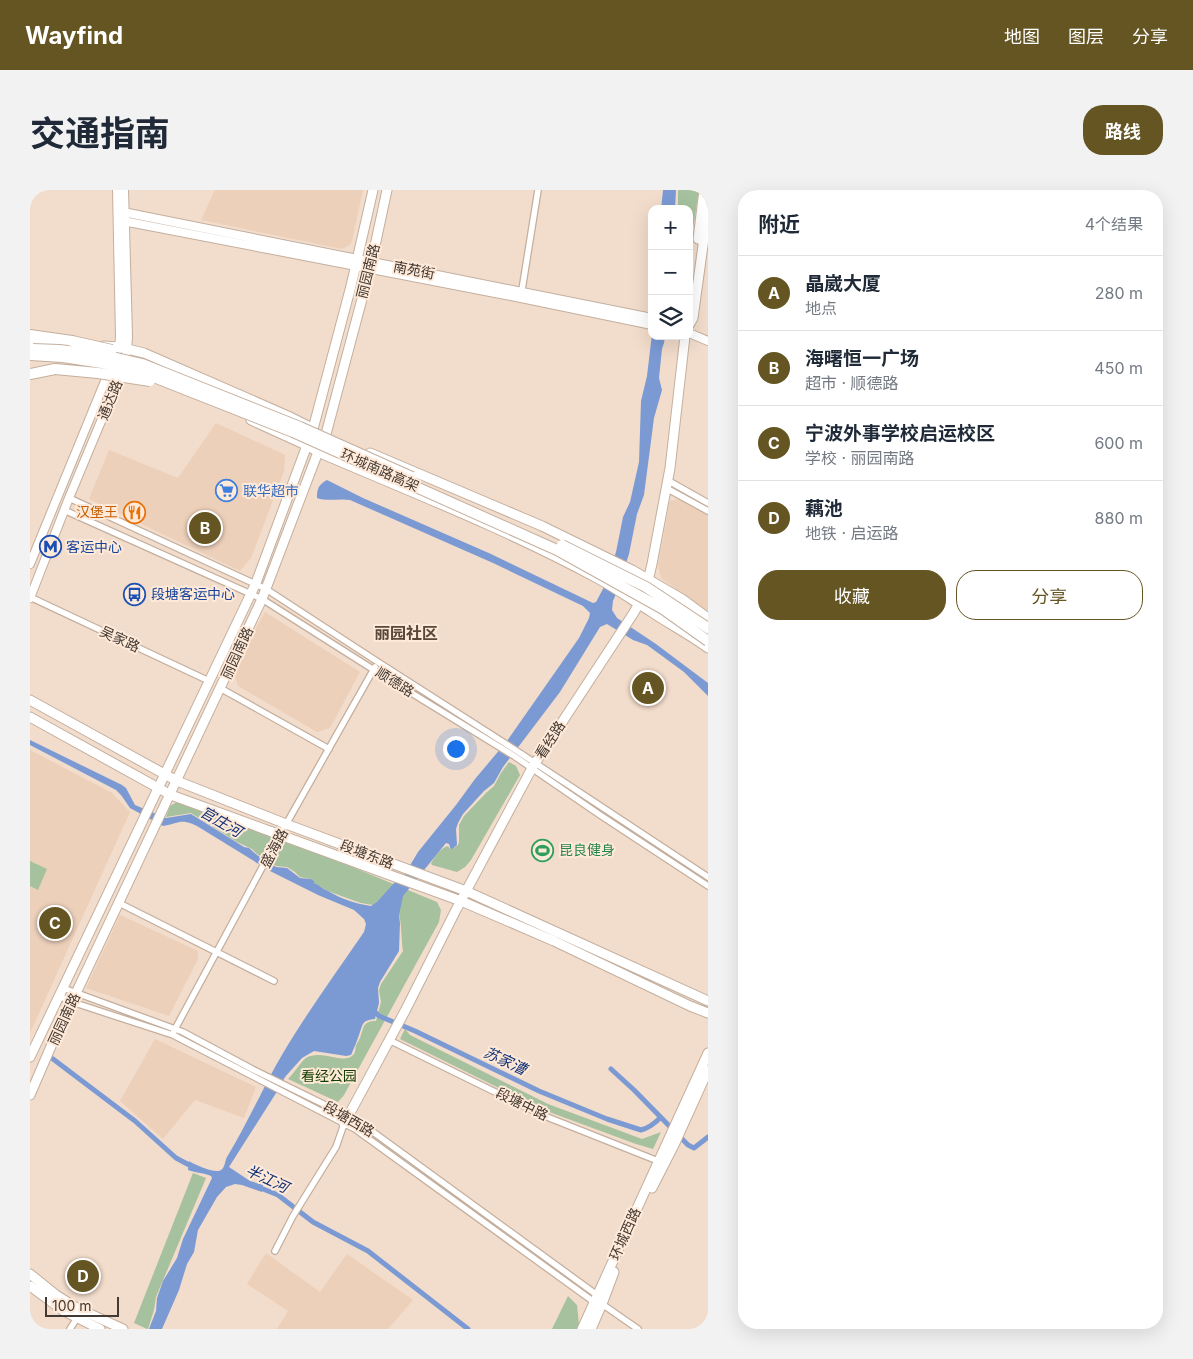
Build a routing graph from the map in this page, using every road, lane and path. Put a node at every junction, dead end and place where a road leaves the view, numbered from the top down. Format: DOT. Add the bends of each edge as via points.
graph roads {
  1 [pos="117,190"];
  2 [pos="124,190"];
  3 [pos="373,190"];
  4 [pos="388,190"];
  5 [pos="538,190"];
  6 [pos="704,190"];
  7 [pos="708,210"];
  8 [pos="121,212"];
  9 [pos="121,221"];
  10 [pos="698,260"];
  11 [pos="357,262"];
  12 [pos="370,265"];
  13 [pos="696,276"];
  14 [pos="522,295"];
  15 [pos="690,295"];
  16 [pos="693,308"];
  17 [pos="648,320"];
  18 [pos="30,335"];
  19 [pos="693,335"];
  20 [pos="685,340"];
  21 [pos="708,341"];
  22 [pos="30,344"];
  23 [pos="123,348"];
  24 [pos="30,349"];
  25 [pos="30,355"];
  26 [pos="30,360"];
  27 [pos="110,368"];
  28 [pos="122,371"];
  29 [pos="30,372"];
  30 [pos="186,385"];
  31 [pos="313,429"];
  32 [pos="326,434"];
  33 [pos="308,446"];
  34 [pos="318,452"];
  35 [pos="667,484"];
  36 [pos="69,498"];
  37 [pos="708,503"];
  38 [pos="64,510"];
  39 [pos="708,511"];
  40 [pos="30,564"];
  41 [pos="648,580"];
  42 [pos="256,584"];
  43 [pos="266,589"];
  44 [pos="251,594"];
  45 [pos="30,597"];
  46 [pos="262,599"];
  47 [pos="639,604"];
  48 [pos="708,618"];
  49 [pos="708,628"];
  50 [pos="708,641"];
  51 [pos="708,648"];
  52 [pos="378,662"];
  53 [pos="374,670"];
  54 [pos="209,681"];
  55 [pos="220,688"];
  56 [pos="30,700"];
  57 [pos="30,716"];
  58 [pos="500,744"];
  59 [pos="329,748"];
  60 [pos="533,765"];
  61 [pos="164,774"];
  62 [pos="177,781"];
  63 [pos="158,787"];
  64 [pos="169,799"];
  65 [pos="286,824"];
  66 [pos="281,834"];
  67 [pos="708,877"];
  68 [pos="708,886"];
  69 [pos="466,891"];
  70 [pos="461,901"];
  71 [pos="119,903"];
  72 [pos="217,953"];
  73 [pos="274,981"];
  74 [pos="61,992"];
  75 [pos="74,998"];
  76 [pos="708,1001"];
  77 [pos="708,1013"];
  78 [pos="174,1032"];
  79 [pos="389,1040"];
  80 [pos="708,1053"];
  81 [pos="31,1054"];
  82 [pos="708,1070"];
  83 [pos="264,1079"];
  84 [pos="30,1095"];
  85 [pos="346,1120"];
  86 [pos="681,1120"];
  87 [pos="672,1141"];
  88 [pos="658,1161"];
  89 [pos="275,1251"];
  90 [pos="30,1274"];
  91 [pos="30,1286"];
  92 [pos="598,1300"];
  93 [pos="77,1318"];
  94 [pos="70,1329"];
  95 [pos="100,1329"];
  96 [pos="123,1329"];
  97 [pos="582,1329"];
  98 [pos="591,1329"];
  99 [pos="638,1329"];
  1 -- 8 [label="street, 通达路"];
  2 -- 8 [label="street, 通达路"];
  3 -- 11 [label="main road, 丽园南路"];
  4 -- 12 [label="main road, 丽园南路"];
  5 -- 14 [label="street"];
  6 -- 10 [label="main road"];
  7 -- 10 [label="main road"];
  8 -- 9 [label="street, 通达路"];
  8 -- 11 [label="street, 南苑街"];
  9 -- 11 [label="street, 南苑街"];
  9 -- 23 [label="street, 通达路" via="128,338"];
  10 -- 13 [label="main road"];
  11 -- 12 [label="street, 南苑街"];
  11 -- 31 [label="main road, 丽园南路"];
  12 -- 14 [label="street, 南苑街"];
  12 -- 32 [label="main road, 丽园南路"];
  13 -- 15 [label="main road"];
  13 -- 16 [label="main road"];
  14 -- 17 [label="street, 南苑街"];
  18 -- 30 [label="highway, bridge" via="140,357 161,365"];
  19 -- 21 [label="street"];
  20 -- 35 [label="main road, 看经路"];
  22 -- 23 [label="main road"];
  23 -- 27 [label="street, 通达路"];
  23 -- 28 [label="street, 通达路"];
  23 -- 31 [label="main road" via="144,353"];
  24 -- 30 [label="highway, 环城南路高架, bridge" via="104,355 142,364"];
  25 -- 30 [label="highway, 环城南路高架, bridge" via="102,363"];
  26 -- 27 [label="main road" via="60,360"];
  27 -- 28 [label="main road"];
  27 -- 40 [label="street, 通达路"];
  28 -- 33 [label="main road" via="158,379"];
  28 -- 36 [label="street, 通达路"];
  29 -- 30 [label="highway, bridge" via="55,369"];
  30 -- 49 [label="highway, 环城南路高架, bridge" via="300,427 553,540 646,587"];
  30 -- 50 [label="highway, 环城南路高架, bridge" via="557,550 663,609"];
  31 -- 32 [label="main road"];
  31 -- 33 [label="main road, 丽园南路"];
  32 -- 34 [label="main road, 丽园南路"];
  32 -- 41 [label="main road" via="542,526"];
  33 -- 34 [label="main road"];
  33 -- 42 [label="main road, 丽园南路"];
  34 -- 43 [label="main road, 丽园南路"];
  34 -- 47 [label="main road" via="535,546"];
  35 -- 37 [label="street"];
  35 -- 39 [label="street"];
  35 -- 41 [label="main road, 看经路"];
  36 -- 38 [label="street, 通达路"];
  36 -- 42 [label="street, 顺德路"];
  38 -- 44 [label="street, 顺德路"];
  38 -- 45 [label="street, 通达路"];
  41 -- 47 [label="main road, 看经路"];
  41 -- 48 [label="main road"];
  42 -- 43 [label="street, 顺德路"];
  42 -- 44 [label="main road, 丽园南路"];
  43 -- 46 [label="main road, 丽园南路"];
  43 -- 52 [label="street, 顺德路"];
  44 -- 46 [label="street, 顺德路"];
  44 -- 54 [label="main road, 丽园南路"];
  45 -- 54 [label="street, 吴家路"];
  46 -- 53 [label="street, 顺德路"];
  46 -- 55 [label="main road, 丽园南路"];
  47 -- 51 [label="main road"];
  47 -- 60 [label="main road, 看经路"];
  52 -- 53 [label="street, 盛海路"];
  52 -- 58 [label="street, 顺德路"];
  53 -- 58 [label="street, 顺德路"];
  53 -- 59 [label="street, 盛海路"];
  54 -- 61 [label="main road, 丽园南路"];
  55 -- 59 [label="street"];
  55 -- 62 [label="main road, 丽园南路"];
  56 -- 61 [label="main road, 段塘东路"];
  57 -- 63 [label="main road, 段塘东路"];
  58 -- 60 [label="street, 顺德路"];
  59 -- 65 [label="street, 盛海路"];
  60 -- 67 [label="street, 顺德路"];
  60 -- 68 [label="street, 顺德路" via="600,815"];
  60 -- 69 [label="main road, 看经路"];
  61 -- 62 [label="main road, 段塘东路"];
  61 -- 63 [label="main road, 丽园南路"];
  62 -- 64 [label="main road, 丽园南路"];
  62 -- 65 [label="main road, 段塘东路"];
  63 -- 64 [label="main road, 段塘东路"];
  63 -- 74 [label="main road, 丽园南路"];
  64 -- 66 [label="main road, 段塘东路"];
  64 -- 71 [label="main road, 丽园南路"];
  65 -- 66 [label="street, 盛海路"];
  65 -- 69 [label="main road, 段塘东路"];
  66 -- 70 [label="main road, 段塘东路"];
  66 -- 72 [label="street, 盛海路"];
  69 -- 70 [label="main road, 看经路"];
  69 -- 76 [label="main road, 段塘东路"];
  70 -- 77 [label="main road, 段塘东路"];
  70 -- 79 [label="main road, 看经路"];
  71 -- 72 [label="street"];
  71 -- 75 [label="main road, 丽园南路"];
  72 -- 73 [label="street"];
  72 -- 78 [label="street, 盛海路"];
  74 -- 75 [label="street, 段塘西路"];
  74 -- 81 [label="main road, 丽园南路"];
  75 -- 78 [label="street, 段塘西路"];
  75 -- 84 [label="main road, 丽园南路"];
  78 -- 83 [label="street, 段塘西路"];
  79 -- 85 [label="main road, 看经路"];
  79 -- 88 [label="street, 段塘中路" via="542,1115"];
  80 -- 86 [label="main road"];
  82 -- 86 [label="main road"];
  83 -- 85 [label="street, 段塘西路" via="281,1091"];
  83 -- 85 [label="street, 段塘西路" via="285,1085"];
  85 -- 89 [label="street" via="336,1147"];
  85 -- 92 [label="street, 段塘西路" via="358,1121"];
  86 -- 87 [label="main road"];
  87 -- 88 [label="main road, 环城西路"];
  87 -- 92 [label="main road, 环城西路"];
  88 -- 92 [label="main road, 环城西路"];
  90 -- 96 [label="main road" via="56,1295"];
  91 -- 93 [label="main road"];
  92 -- 97 [label="main road, 环城西路"];
  92 -- 98 [label="main road, 环城西路"];
  92 -- 99 [label="street, 段塘西路"];
  93 -- 94 [label="street"];
  93 -- 95 [label="main road"];
}
